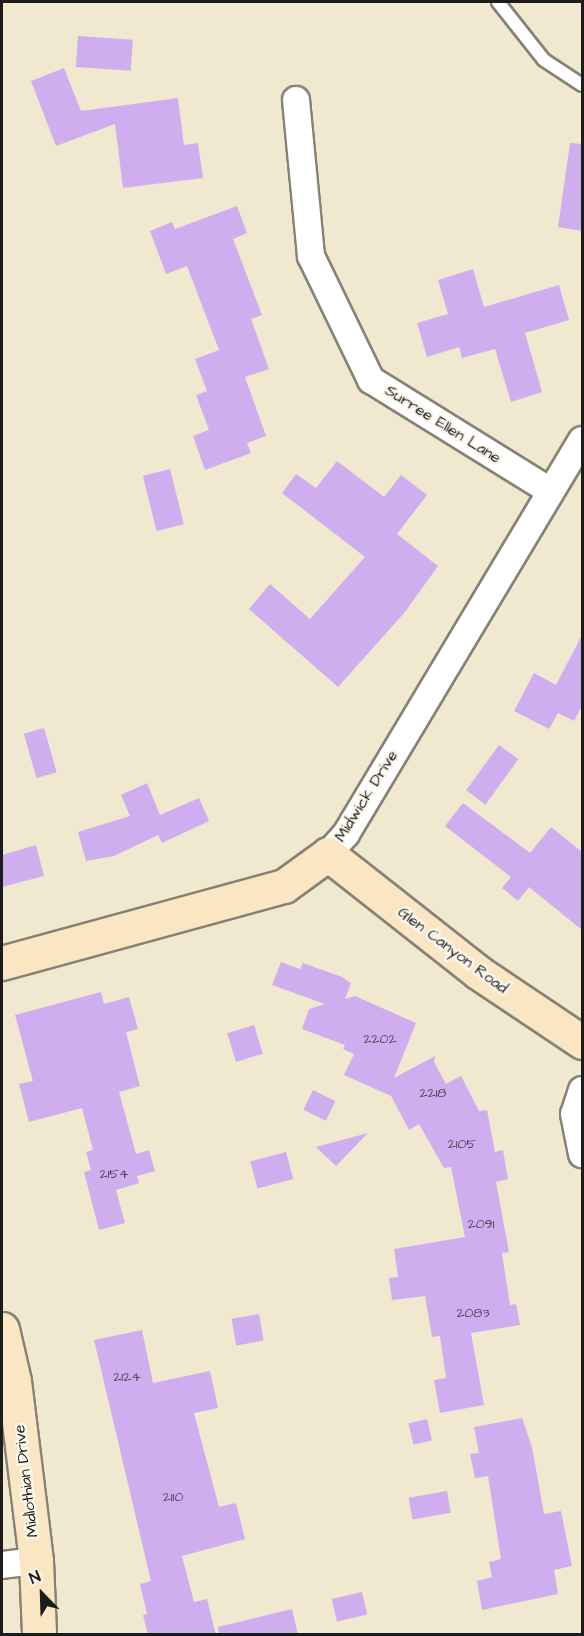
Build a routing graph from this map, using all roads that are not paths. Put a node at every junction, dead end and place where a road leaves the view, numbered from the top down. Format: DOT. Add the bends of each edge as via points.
graph roads {
  1 [pos="498,2"];
  2 [pos="582,85"];
  3 [pos="296,100"];
  4 [pos="582,440"];
  5 [pos="550,491"];
  6 [pos="328,854"];
  7 [pos="2,963"];
  8 [pos="582,1042"];
  9 [pos="582,1090"];
  10 [pos="582,1154"];
  11 [pos="2,1329"];
  12 [pos="36,1561"];
  13 [pos="2,1565"];
  14 [pos="39,1635"];
  1 -- 2 [label="lane" via="544,60"];
  3 -- 5 [label="street, Surree Ellen Lane" via="311,256 371,380"];
  4 -- 5 [label="street, Midwick Drive"];
  5 -- 6 [label="street, Midwick Drive" via="345,834"];
  6 -- 7 [label="street, Midwick Drive" via="284,886"];
  6 -- 8 [label="street, Glen Canyon Road" via="479,973"];
  9 -- 10 [label="street" via="574,1114"];
  11 -- 12 [label="street, Midlothian Drive" via="14,1381"];
  12 -- 13 [label="street"];
  12 -- 14 [label="street, Midlothian Drive"];
}
